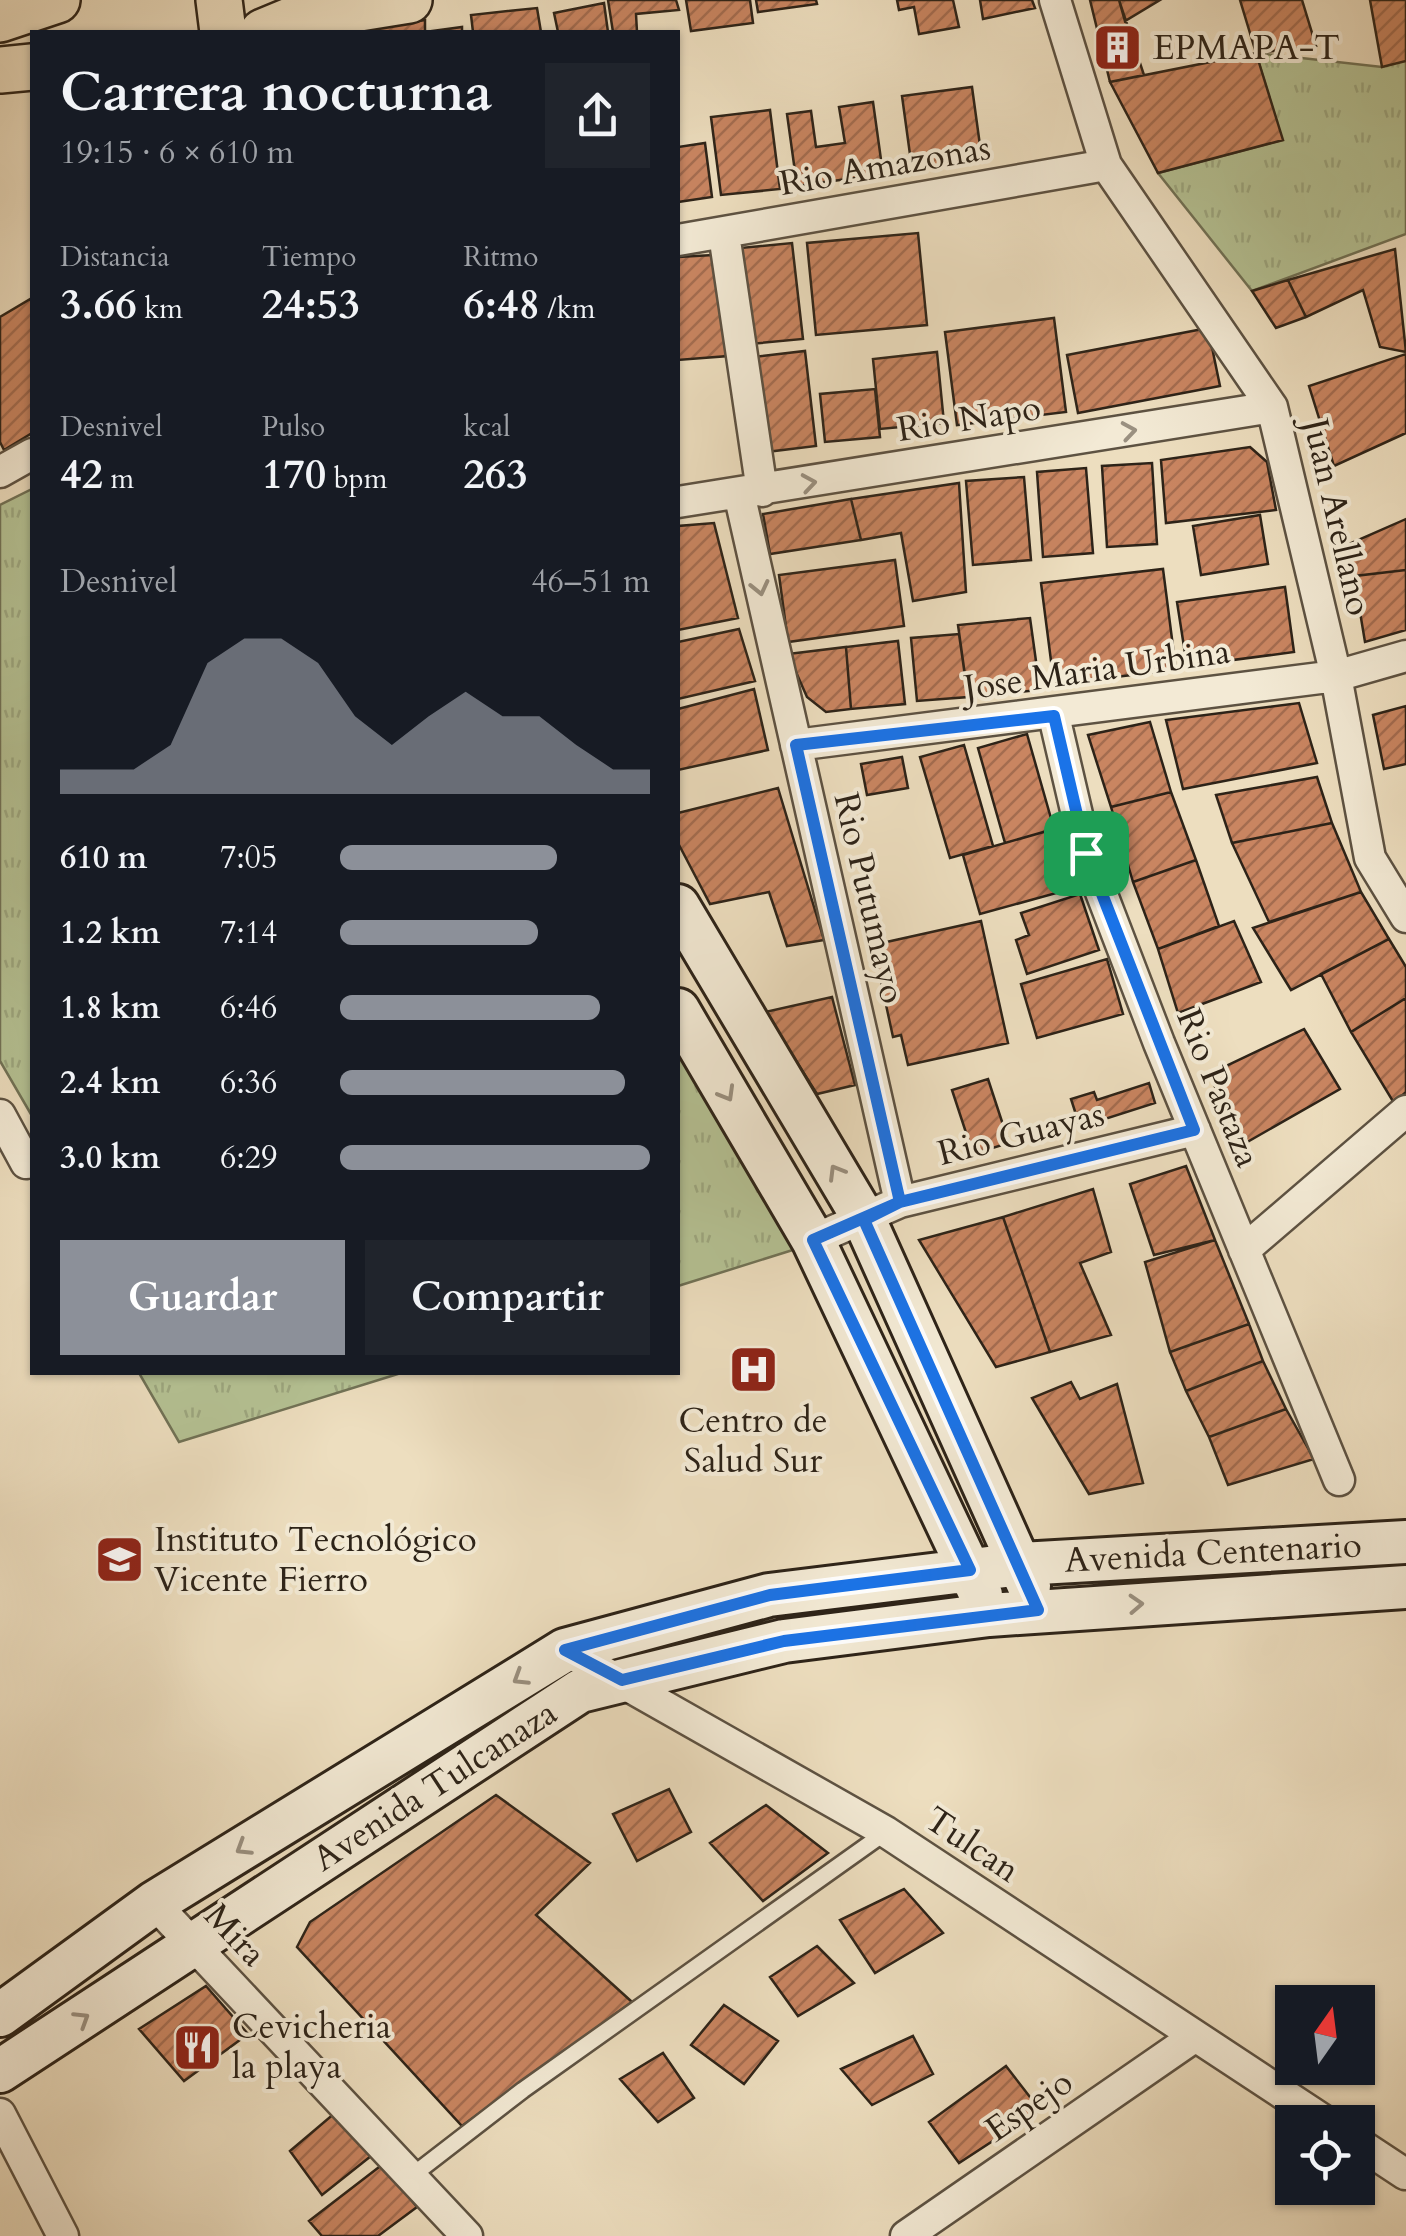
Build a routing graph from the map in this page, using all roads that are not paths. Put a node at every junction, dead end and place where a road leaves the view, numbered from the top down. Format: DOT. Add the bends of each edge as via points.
graph roads {
  1 [pos="57,0"];
  2 [pos="72,0"];
  3 [pos="220,0"];
  4 [pos="409,0"];
  5 [pos="1055,0"];
  6 [pos="0,19"];
  7 [pos="70,30"];
  8 [pos="223,30"];
  9 [pos="268,30"];
  10 [pos="30,67"];
  11 [pos="0,70"];
  12 [pos="1106,165"];
  13 [pos="724,234"];
  14 [pos="680,240"];
  15 [pos="1272,407"];
  16 [pos="30,455"];
  17 [pos="0,472"];
  18 [pos="750,492"];
  19 [pos="680,502"];
  20 [pos="1406,656"];
  21 [pos="1336,676"];
  22 [pos="1054,716"];
  23 [pos="796,745"];
  24 [pos="680,909"];
  25 [pos="1406,917"];
  26 [pos="680,1013"];
  27 [pos="1406,1111"];
  28 [pos="0,1115"];
  29 [pos="1194,1130"];
  30 [pos="26,1163"];
  31 [pos="882,1211"];
  32 [pos="813,1240"];
  33 [pos="1244,1250"];
  34 [pos="1338,1480"];
  35 [pos="1406,1542"];
  36 [pos="1021,1564"];
  37 [pos="970,1570"];
  38 [pos="1406,1587"];
  39 [pos="1038,1610"];
  40 [pos="989,1615"];
  41 [pos="565,1650"];
  42 [pos="622,1680"];
  43 [pos="886,1832"];
  44 [pos="154,1903"];
  45 [pos="192,1944"];
  46 [pos="0,2015"];
  47 [pos="1194,2037"];
  48 [pos="0,2071"];
  49 [pos="1300,2105"];
  50 [pos="0,2114"];
  51 [pos="1375,2154"];
  52 [pos="1405,2174"];
  53 [pos="413,2175"];
  54 [pos="63,2236"];
  55 [pos="467,2236"];
  56 [pos="906,2236"];
  1 -- 6 [label="main road"];
  2 -- 7 [label="main road"];
  3 -- 8 [label="main road"];
  4 -- 9 [label="main road" via="297,18"];
  5 -- 12 [label="street, Juan Arellano"];
  10 -- 11 [label="main road"];
  12 -- 13 [label="street, Rio Amazonas"];
  12 -- 15 [label="street, Juan Arellano"];
  13 -- 14 [label="street, Rio Amazonas"];
  13 -- 18 [label="street, Rio Putumayo"];
  18 -- 15 [label="street, Rio Napo, one-way"];
  15 -- 21 [label="street, Juan Arellano"];
  16 -- 17 [label="street"];
  18 -- 19 [label="street, Rio Napo"];
  18 -- 23 [label="street, Rio Putumayo, one-way"];
  20 -- 21 [label="street, Jose Maria Urbina"];
  21 -- 22 [label="street, Jose Maria Urbina"];
  21 -- 25 [label="street, Juan Arellano" via="1370,858"];
  22 -- 23 [label="street, Jose Maria Urbina"];
  22 -- 29 [label="street, Rio Pastaza" via="1086,853"];
  23 -- 31 [label="street, Rio Putumayo"];
  31 -- 24 [label="street, Avenida Centenario, one-way"];
  26 -- 32 [label="street, one-way"];
  27 -- 33 [label="street"];
  28 -- 30 [label="street"];
  29 -- 31 [label="street, Rio Guayas"];
  29 -- 33 [label="street, Rio Pastaza"];
  31 -- 32 [label="street, Rio Guayas"];
  31 -- 36 [label="street, Avenida Centenario"];
  32 -- 37 [label="street"];
  33 -- 34 [label="street, Rio Pastaza"];
  35 -- 36 [label="street, Avenida Centenario"];
  36 -- 37 [label="street, Avenida Tulcanaza"];
  36 -- 39 [label="street, Avenida Centenario"];
  37 -- 40 [label="street"];
  37 -- 41 [label="street, Avenida Tulcanaza" via="770,1595"];
  39 -- 38 [label="street, Avenida Centenario, one-way"];
  39 -- 40 [label="street, Avenida Tulcanaza"];
  40 -- 42 [label="street, Avenida Tulcanaza" via="784,1641"];
  41 -- 42 [label="street, Tulcan"];
  41 -- 44 [label="street, Avenida Tulcanaza, one-way"];
  42 -- 43 [label="street, Tulcan"];
  42 -- 45 [label="street, Avenida Tulcanaza" via="580,1691"];
  43 -- 47 [label="street, Tulcan"];
  43 -- 53 [label="lane"];
  44 -- 45 [label="street, Mira"];
  44 -- 46 [label="street, Avenida Tulcanaza"];
  48 -- 45 [label="street, Avenida Tulcanaza, one-way"];
  45 -- 53 [label="street, Mira"];
  47 -- 49 [label="street, Tulcan"];
  47 -- 56 [label="street, Espejo"];
  50 -- 54 [label="street"];
  51 -- 52 [label="street"];
  53 -- 55 [label="street, Mira"];
}
